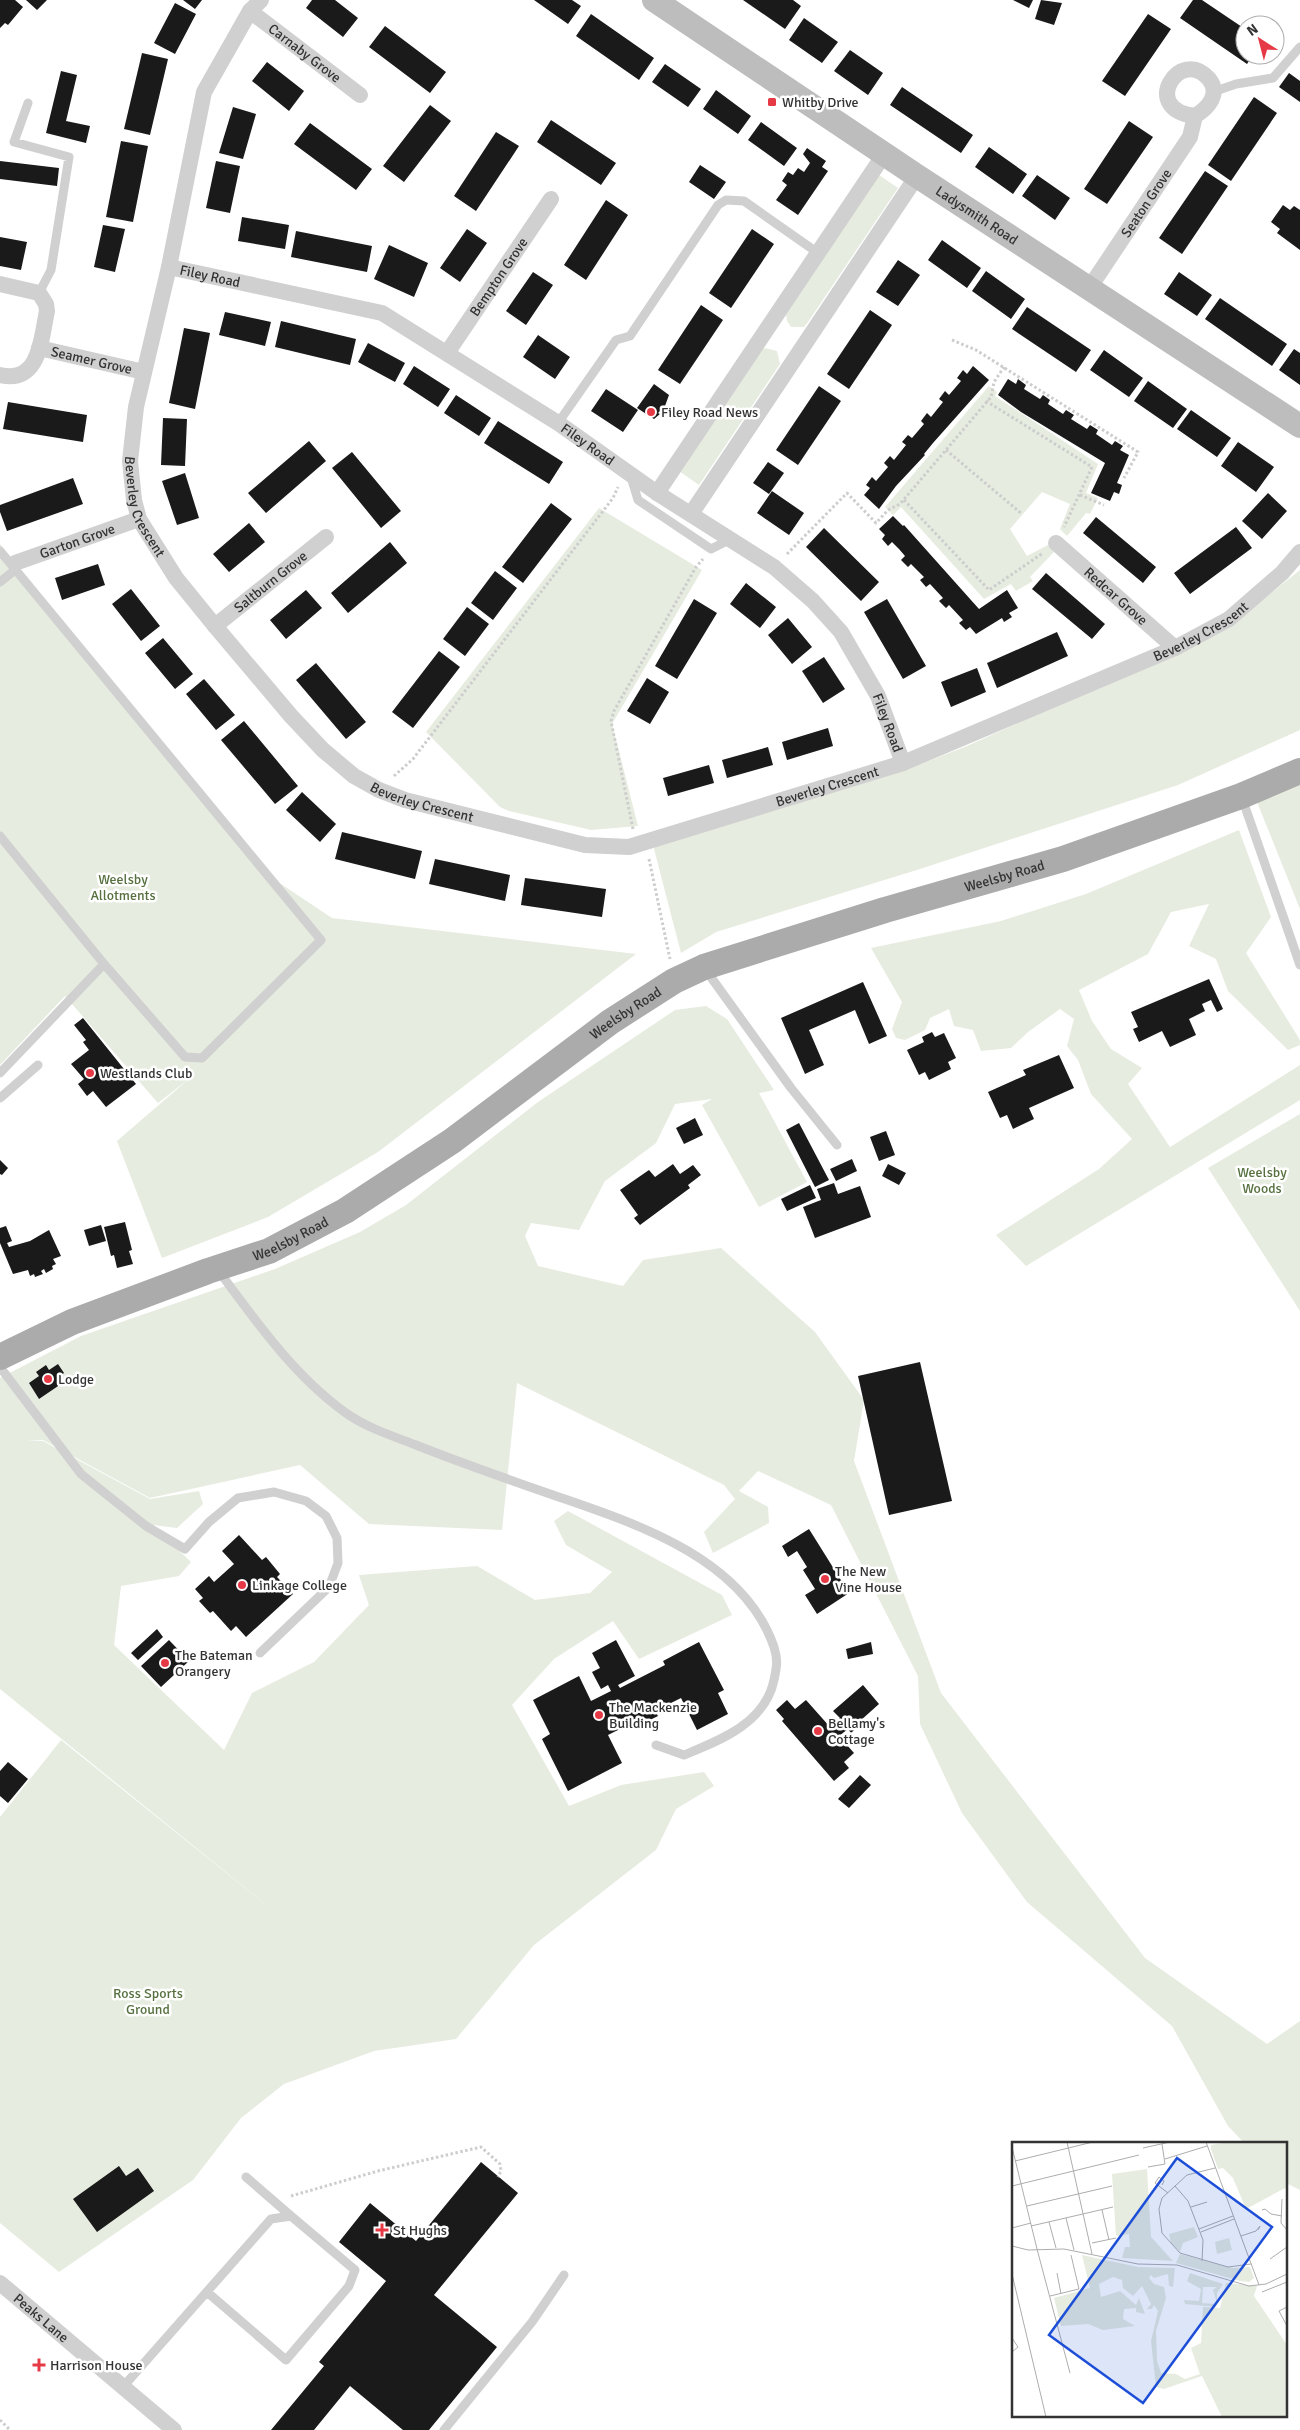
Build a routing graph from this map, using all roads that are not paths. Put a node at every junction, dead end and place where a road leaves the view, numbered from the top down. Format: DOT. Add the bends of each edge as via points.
graph roads {
  1 [pos="654,0"];
  2 [pos="255,6"];
  3 [pos="1300,47"];
  4 [pos="1213,92"];
  5 [pos="360,95"];
  6 [pos="28,103"];
  7 [pos="1195,116"];
  8 [pos="885,153"];
  9 [pos="917,176"];
  10 [pos="551,199"];
  11 [pos="818,253"];
  12 [pos="169,267"];
  13 [pos="0,284"];
  14 [pos="1090,287"];
  15 [pos="39,293"];
  16 [pos="39,348"];
  17 [pos="447,353"];
  18 [pos="144,372"];
  19 [pos="0,375"];
  20 [pos="558,423"];
  21 [pos="1300,426"];
  22 [pos="627,472"];
  23 [pos="657,493"];
  24 [pos="691,514"];
  25 [pos="139,519"];
  26 [pos="326,537"];
  27 [pos="731,539"];
  28 [pos="1056,543"];
  29 [pos="0,551"];
  30 [pos="1300,552"];
  31 [pos="15,566"];
  32 [pos="0,582"];
  33 [pos="215,626"];
  34 [pos="1175,648"];
  35 [pos="903,763"];
  36 [pos="1300,771"];
  37 [pos="1241,796"];
  38 [pos="0,836"];
  39 [pos="104,964"];
  40 [pos="1300,965"];
  41 [pos="704,966"];
  42 [pos="38,1065"];
  43 [pos="0,1073"];
  44 [pos="0,1098"];
  45 [pos="836,1145"];
  46 [pos="216,1268"];
  47 [pos="0,1358"];
  48 [pos="0,1367"];
  49 [pos="260,1653"];
  50 [pos="656,1745"];
  51 [pos="246,2178"];
  52 [pos="291,2216"];
  53 [pos="564,2275"];
  54 [pos="0,2283"];
  55 [pos="207,2292"];
  56 [pos="122,2388"];
  57 [pos="174,2430"];
  58 [pos="444,2430"];
  1 -- 8 [label="street, Ladysmith Road"];
  2 -- 5 [label="street, Carnaby Grove"];
  2 -- 12 [label="street, Beverley Crescent" via="204,92"];
  3 -- 4 [label="lane" via="1273,78 1236,84"];
  4 -- 7 [label="street, Seaton Grove" via="1208,108"];
  4 -- 7 [label="street" via="1210,80 1199,70 1185,69 1172,77 1166,90 1169,104 1180,114"];
  6 -- 15 [label="lane" via="14,142 69,157 51,270"];
  7 -- 14 [label="street, Seaton Grove" via="1190,137"];
  8 -- 9 [label="street, Ladysmith Road"];
  8 -- 11 [label="street"];
  9 -- 14 [label="street, Ladysmith Road"];
  9 -- 24 [label="street"];
  10 -- 17 [label="street, Bempton Grove"];
  11 -- 20 [label="lane" via="744,201 726,200 718,205 630,336 616,340"];
  11 -- 23 [label="street"];
  12 -- 17 [label="street, Filey Road" via="382,313"];
  12 -- 18 [label="street, Beverley Crescent"];
  13 -- 15 [label="street"];
  14 -- 21 [label="street, Ladysmith Road"];
  15 -- 16 [label="street, Seamer Grove" via="46,304"];
  16 -- 18 [label="street, Seamer Grove"];
  16 -- 19 [label="street, Seamer Grove" via="28,370 12,376"];
  17 -- 20 [label="street, Filey Road"];
  18 -- 25 [label="street, Beverley Crescent" via="130,461"];
  20 -- 22 [label="street, Filey Road"];
  22 -- 23 [label="street, Filey Road"];
  22 -- 27 [label="lane" via="638,500 711,549"];
  23 -- 24 [label="street, Filey Road"];
  24 -- 27 [label="street, Filey Road"];
  25 -- 31 [label="street, Garton Grove"];
  25 -- 33 [label="street, Beverley Crescent" via="176,578"];
  26 -- 33 [label="street, Saltburn Grove"];
  27 -- 35 [label="street, Filey Road" via="774,566 841,632 878,696"];
  28 -- 34 [label="street, Redcar Grove"];
  29 -- 31 [label="lane"];
  30 -- 34 [label="street, Beverley Crescent" via="1282,573 1229,619"];
  31 -- 32 [label="lane"];
  31 -- 39 [label="lane" via="321,940 202,1058 195,1059 184,1057 179,1052"];
  33 -- 35 [label="street, Beverley Crescent" via="291,716 323,750 354,776 405,800 585,845 630,847"];
  34 -- 35 [label="street, Beverley Crescent"];
  36 -- 37 [label="main road, Weelsby Road"];
  37 -- 40 [label="lane"];
  37 -- 41 [label="main road, Weelsby Road" via="1063,859"];
  38 -- 39 [label="lane"];
  39 -- 43 [label="lane"];
  41 -- 45 [label="lane"];
  41 -- 46 [label="main road, Weelsby Road" via="610,1022 452,1141 345,1211 269,1251"];
  42 -- 44 [label="lane"];
  46 -- 47 [label="main road, Weelsby Road" via="72,1322"];
  46 -- 50 [label="lane" via="279,1349 346,1413 376,1429 448,1458 634,1522 694,1554 740,1591 766,1625 779,1661 771,1693 759,1714 722,1739 684,1755"];
  48 -- 49 [label="lane" via="81,1474 146,1526 185,1549 209,1522 238,1498 274,1492 306,1501 326,1516 337,1538 338,1564 329,1587"];
  51 -- 52 [label="lane"];
  52 -- 55 [label="lane" via="271,2220"];
  52 -- 55 [label="lane" via="354,2270 349,2286 286,2360"];
  53 -- 58 [label="lane" via="532,2322"];
  54 -- 56 [label="street, Peaks Lane"];
  55 -- 56 [label="lane"];
  56 -- 57 [label="street, Peaks Lane"];
}
